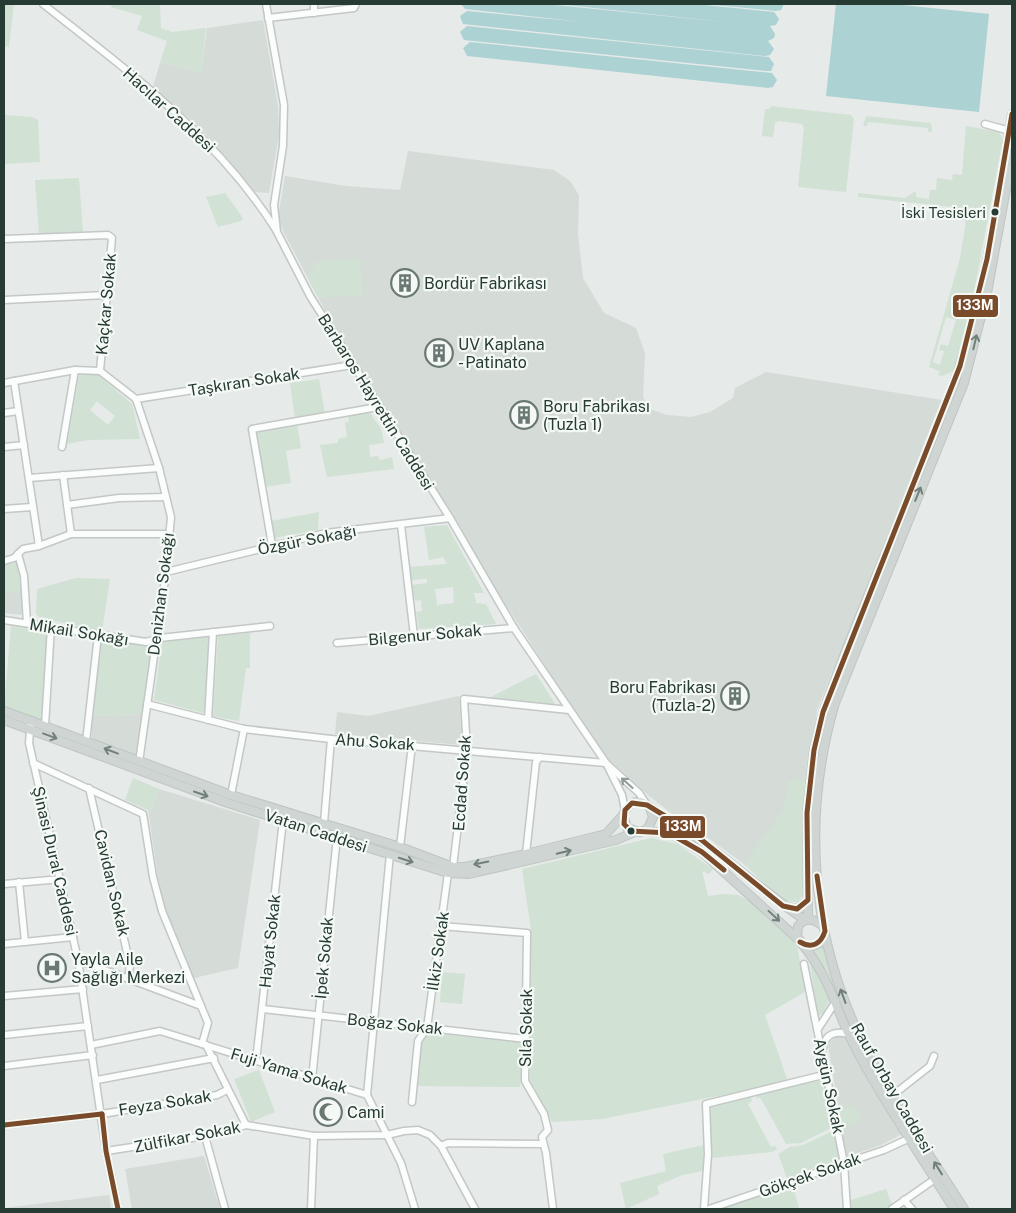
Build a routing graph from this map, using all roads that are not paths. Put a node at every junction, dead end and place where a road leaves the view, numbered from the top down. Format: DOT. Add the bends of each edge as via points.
graph roads {
  1 [pos="44,4"];
  2 [pos="266,4"];
  3 [pos="314,4"];
  4 [pos="356,4"];
  5 [pos="314,13"];
  6 [pos="268,18"];
  7 [pos="1012,114"];
  8 [pos="985,124"];
  9 [pos="1011,131"];
  10 [pos="1012,156"];
  11 [pos="277,232"];
  12 [pos="4,239"];
  13 [pos="106,295"];
  14 [pos="4,300"];
  15 [pos="352,365"];
  16 [pos="75,370"];
  17 [pos="100,371"];
  18 [pos="14,381"];
  19 [pos="4,383"];
  20 [pos="136,400"];
  21 [pos="378,407"];
  22 [pos="18,410"];
  23 [pos="4,413"];
  24 [pos="24,445"];
  25 [pos="4,447"];
  26 [pos="62,447"];
  27 [pos="159,468"];
  28 [pos="63,475"];
  29 [pos="29,478"];
  30 [pos="166,497"];
  31 [pos="67,505"];
  32 [pos="32,507"];
  33 [pos="4,509"];
  34 [pos="450,518"];
  35 [pos="401,525"];
  36 [pos="71,534"];
  37 [pos="169,534"];
  38 [pos="272,545"];
  39 [pos="39,546"];
  40 [pos="18,554"];
  41 [pos="4,561"];
  42 [pos="166,572"];
  43 [pos="4,620"];
  44 [pos="27,624"];
  45 [pos="270,626"];
  46 [pos="51,627"];
  47 [pos="514,628"];
  48 [pos="213,632"];
  49 [pos="98,635"];
  50 [pos="414,636"];
  51 [pos="155,641"];
  52 [pos="336,643"];
  53 [pos="147,704"];
  54 [pos="569,710"];
  55 [pos="4,711"];
  56 [pos="4,720"];
  57 [pos="31,720"];
  58 [pos="208,720"];
  59 [pos="45,726"];
  60 [pos="29,729"];
  61 [pos="244,729"];
  62 [pos="331,739"];
  63 [pos="86,742"];
  64 [pos="412,745"];
  65 [pos="467,750"];
  66 [pos="540,757"];
  67 [pos="139,762"];
  68 [pos="606,763"];
  69 [pos="33,764"];
  70 [pos="89,788"];
  71 [pos="231,795"];
  72 [pos="648,806"];
  73 [pos="624,812"];
  74 [pos="283,820"];
  75 [pos="324,823"];
  76 [pos="644,831"];
  77 [pos="635,832"];
  78 [pos="337,837"];
  79 [pos="400,847"];
  80 [pos="390,854"];
  81 [pos="526,854"];
  82 [pos="453,867"];
  83 [pos="448,873"];
  84 [pos="61,879"];
  85 [pos="20,882"];
  86 [pos="4,884"];
  87 [pos="808,900"];
  88 [pos="783,906"];
  89 [pos="806,920"];
  90 [pos="441,926"];
  91 [pos="824,929"];
  92 [pos="73,937"];
  93 [pos="800,941"];
  94 [pos="26,942"];
  95 [pos="4,944"];
  96 [pos="78,960"];
  97 [pos="804,964"];
  98 [pos="128,979"];
  99 [pos="83,988"];
  100 [pos="4,996"];
  101 [pos="836,1001"];
  102 [pos="201,1006"];
  103 [pos="263,1009"];
  104 [pos="318,1015"];
  105 [pos="374,1023"];
  106 [pos="88,1026"];
  107 [pos="427,1028"];
  108 [pos="817,1031"];
  109 [pos="848,1034"];
  110 [pos="4,1035"];
  111 [pos="526,1039"];
  112 [pos="91,1045"];
  113 [pos="204,1045"];
  114 [pos="823,1048"];
  115 [pos="93,1055"];
  116 [pos="934,1056"];
  117 [pos="214,1058"];
  118 [pos="256,1061"];
  119 [pos="4,1066"];
  120 [pos="827,1074"];
  121 [pos="312,1079"];
  122 [pos="97,1080"];
  123 [pos="227,1090"];
  124 [pos="367,1095"];
  125 [pos="893,1095"];
  126 [pos="412,1102"];
  127 [pos="102,1114"];
  128 [pos="4,1125"];
  129 [pos="246,1125"];
  130 [pos="387,1135"];
  131 [pos="205,1136"];
  132 [pos="314,1136"];
  133 [pos="910,1138"];
  134 [pos="543,1144"];
  135 [pos="441,1146"];
  136 [pos="106,1151"];
  137 [pos="844,1163"];
  138 [pos="935,1179"];
  139 [pos="904,1200"];
  140 [pos="118,1209"];
  141 [pos="226,1209"];
  142 [pos="311,1209"];
  143 [pos="416,1209"];
  144 [pos="474,1209"];
  145 [pos="553,1209"];
  146 [pos="704,1209"];
  147 [pos="709,1209"];
  148 [pos="847,1209"];
  149 [pos="892,1209"];
  150 [pos="912,1209"];
  151 [pos="954,1209"];
  152 [pos="964,1209"];
  1 -- 11 [label="street, Hacılar Caddesi" via="199,134 237,176"];
  2 -- 6 [label="street, Barbaros Hayrettin Caddesi"];
  3 -- 5 [label="street"];
  4 -- 5 [label="street" via="354,8"];
  5 -- 6 [label="street"];
  6 -- 11 [label="street, Barbaros Hayrettin Caddesi" via="284,105 283,146 274,205"];
  7 -- 9 [label="main road"];
  8 -- 9 [label="street"];
  9 -- 87 [label="main road" via="961,364 823,712 814,750 807,812"];
  91 -- 10 [label="main road, Rauf Orbay Caddesi, one-way" via="814,832 820,767 828,727 849,663 964,383 987,293"];
  11 -- 15 [label="street, Barbaros Hayrettin Caddesi" via="310,296"];
  12 -- 13 [label="street, Kaçkar Sokak" via="108,235 112,238"];
  13 -- 14 [label="street"];
  13 -- 17 [label="street, Kaçkar Sokak"];
  15 -- 20 [label="street, Taşkıran Sokak"];
  15 -- 21 [label="street, Barbaros Hayrettin Caddesi"];
  16 -- 17 [label="street"];
  16 -- 18 [label="street"];
  16 -- 26 [label="street"];
  17 -- 20 [label="street"];
  18 -- 19 [label="street"];
  18 -- 22 [label="street"];
  20 -- 27 [label="street, Denizhan Sokağı"];
  21 -- 34 [label="street, Barbaros Hayrettin Caddesi"];
  21 -- 38 [label="street" via="252,429"];
  22 -- 23 [label="street"];
  22 -- 24 [label="street"];
  24 -- 25 [label="street"];
  24 -- 29 [label="street"];
  27 -- 28 [label="street"];
  27 -- 30 [label="street, Denizhan Sokağı"];
  28 -- 29 [label="street"];
  28 -- 31 [label="street"];
  29 -- 32 [label="street"];
  30 -- 31 [label="street" via="119,498"];
  30 -- 37 [label="street, Denizhan Sokağı" via="171,517"];
  31 -- 36 [label="street"];
  32 -- 33 [label="street"];
  32 -- 39 [label="street"];
  34 -- 35 [label="street, Özgür Sokağı"];
  34 -- 47 [label="street, Barbaros Hayrettin Caddesi"];
  35 -- 38 [label="street, Özgür Sokağı" via="326,533"];
  35 -- 50 [label="street"];
  36 -- 37 [label="street"];
  36 -- 39 [label="street"];
  37 -- 42 [label="street, Denizhan Sokağı"];
  38 -- 42 [label="street, Özgür Sokağı"];
  39 -- 40 [label="street" via="23,549"];
  40 -- 41 [label="street"];
  40 -- 44 [label="street" via="24,576"];
  42 -- 51 [label="street, Denizhan Sokağı"];
  43 -- 44 [label="street, Mikail Sokağı"];
  44 -- 46 [label="street, Mikail Sokağı"];
  45 -- 48 [label="street, Mikail Sokağı"];
  46 -- 49 [label="street, Mikail Sokağı"];
  46 -- 59 [label="street"];
  47 -- 50 [label="street, Bilgenur Sokak"];
  47 -- 54 [label="street, Barbaros Hayrettin Caddesi"];
  48 -- 51 [label="street, Mikail Sokağı"];
  48 -- 58 [label="street"];
  49 -- 51 [label="street, Mikail Sokağı"];
  49 -- 63 [label="street"];
  50 -- 52 [label="street, Bilgenur Sokak"];
  51 -- 53 [label="street, Denizhan Sokağı"];
  53 -- 58 [label="street, Ahu Sokak"];
  53 -- 67 [label="street, Denizhan Sokağı"];
  54 -- 65 [label="street, Ecdad Sokak" via="464,700"];
  54 -- 68 [label="street, Barbaros Hayrettin Caddesi"];
  55 -- 57 [label="main road, Vatan Caddesi"];
  56 -- 60 [label="main road, Vatan Caddesi"];
  57 -- 59 [label="main road, Vatan Caddesi"];
  57 -- 60 [label="street, Şinasi Dural Caddesi"];
  58 -- 61 [label="street, Ahu Sokak"];
  59 -- 63 [label="main road, Vatan Caddesi"];
  60 -- 69 [label="street, Şinasi Dural Caddesi"];
  60 -- 74 [label="main road, Vatan Caddesi, one-way" via="157,778"];
  61 -- 62 [label="street, Ahu Sokak"];
  61 -- 71 [label="street"];
  62 -- 64 [label="street, Ahu Sokak"];
  62 -- 75 [label="street"];
  67 -- 63 [label="main road, Vatan Caddesi, one-way"];
  64 -- 65 [label="street, Ahu Sokak"];
  64 -- 79 [label="street"];
  65 -- 66 [label="street, Ahu Sokak"];
  65 -- 82 [label="street, Ecdad Sokak"];
  66 -- 68 [label="street, Ahu Sokak"];
  66 -- 81 [label="street" via="536,762"];
  67 -- 71 [label="main road, Vatan Caddesi"];
  72 -- 68 [label="street, one-way" via="639,793"];
  68 -- 73 [label="street" via="622,795"];
  69 -- 70 [label="street"];
  69 -- 84 [label="street, Şinasi Dural Caddesi"];
  70 -- 98 [label="street, Cavidan Sokak" via="130,965"];
  70 -- 102 [label="street" via="143,814 162,911"];
  71 -- 75 [label="main road, Vatan Caddesi"];
  72 -- 73 [label="main road" via="632,803"];
  72 -- 76 [label="main road" via="653,821"];
  72 -- 88 [label="main road" via="693,833"];
  73 -- 77 [label="main road" via="624,824"];
  73 -- 81 [label="main road, Vatan Caddesi" via="606,834"];
  74 -- 78 [label="main road, Vatan Caddesi"];
  74 -- 103 [label="street, Hayat Sokak"];
  75 -- 79 [label="main road, Vatan Caddesi"];
  76 -- 77 [label="main road"];
  76 -- 93 [label="main road, one-way" via="669,833 702,852"];
  83 -- 77 [label="main road, Vatan Caddesi, one-way" via="468,874 616,840"];
  78 -- 80 [label="main road, Vatan Caddesi"];
  78 -- 104 [label="street, İpek Sokak"];
  79 -- 82 [label="main road, Vatan Caddesi"];
  80 -- 83 [label="main road, Vatan Caddesi, one-way"];
  80 -- 105 [label="street"];
  81 -- 82 [label="main road, Vatan Caddesi, one-way"];
  83 -- 90 [label="street, İlkiz Sokak"];
  84 -- 85 [label="street"];
  84 -- 92 [label="street, Şinasi Dural Caddesi"];
  85 -- 86 [label="street"];
  85 -- 94 [label="street"];
  87 -- 88 [label="main road" via="797,909"];
  87 -- 89 [label="main road"];
  88 -- 89 [label="main road"];
  89 -- 91 [label="main road" via="818,921"];
  89 -- 93 [label="main road" via="798,926"];
  90 -- 107 [label="street, İlkiz Sokak"];
  90 -- 111 [label="street, Sıla Sokak" via="527,933"];
  91 -- 93 [label="main road" via="822,940 816,946"];
  125 -- 91 [label="main road, Rauf Orbay Caddesi, one-way" via="852,1019 835,973"];
  92 -- 94 [label="street"];
  92 -- 96 [label="street, Şinasi Dural Caddesi"];
  93 -- 101 [label="main road, Rauf Orbay Caddesi" via="822,970"];
  94 -- 95 [label="street"];
  96 -- 98 [label="street"];
  96 -- 99 [label="street, Şinasi Dural Caddesi"];
  97 -- 108 [label="street, Aygün Sokak"];
  98 -- 102 [label="street"];
  99 -- 100 [label="street"];
  99 -- 106 [label="street, Şinasi Dural Caddesi"];
  101 -- 108 [label="street"];
  101 -- 109 [label="main road, Rauf Orbay Caddesi"];
  102 -- 113 [label="street" via="208,1023"];
  103 -- 104 [label="street, Boğaz Sokak"];
  103 -- 118 [label="street, Hayat Sokak"];
  104 -- 105 [label="street, Boğaz Sokak"];
  104 -- 121 [label="street, İpek Sokak"];
  105 -- 107 [label="street, Boğaz Sokak"];
  105 -- 124 [label="street"];
  106 -- 110 [label="street"];
  106 -- 112 [label="street, Şinasi Dural Caddesi"];
  107 -- 111 [label="street, Boğaz Sokak"];
  107 -- 126 [label="street, İlkiz Sokak" via="418,1041"];
  108 -- 114 [label="street, Aygün Sokak"];
  109 -- 114 [label="street" via="837,1031 830,1034"];
  109 -- 133 [label="main road, Rauf Orbay Caddesi"];
  111 -- 134 [label="street, Sıla Sokak" via="525,1081 544,1114 548,1130 542,1137"];
  112 -- 113 [label="street, Fuji Yama Sokak" via="160,1031"];
  112 -- 115 [label="street, Şinasi Dural Caddesi"];
  113 -- 117 [label="street"];
  113 -- 118 [label="street, Fuji Yama Sokak"];
  114 -- 120 [label="street, Aygün Sokak"];
  115 -- 119 [label="street"];
  115 -- 122 [label="street, Şinasi Dural Caddesi"];
  116 -- 125 [label="street" via="930,1066"];
  117 -- 122 [label="street"];
  117 -- 123 [label="street"];
  118 -- 121 [label="street, Fuji Yama Sokak"];
  120 -- 137 [label="street, Aygün Sokak"];
  120 -- 146 [label="street" via="706,1104 708,1154"];
  121 -- 124 [label="street, Fuji Yama Sokak"];
  122 -- 127 [label="street, Şinasi Dural Caddesi"];
  123 -- 127 [label="street, Feyza Sokak" via="217,1095"];
  123 -- 129 [label="street"];
  124 -- 130 [label="street, Fuji Yama Sokak"];
  152 -- 125 [label="main road, Rauf Orbay Caddesi, one-way"];
  127 -- 128 [label="street, Feyza Sokak"];
  127 -- 136 [label="street, Şinasi Dural Caddesi"];
  129 -- 131 [label="street, Zülfikar Sokak"];
  129 -- 132 [label="street, Zülfikar Sokak"];
  130 -- 132 [label="street, Zülfikar Sokak"];
  130 -- 135 [label="street, Zülfikar Sokak" via="418,1130 430,1135"];
  130 -- 143 [label="street, Fuji Yama Sokak" via="401,1163"];
  131 -- 136 [label="street, Zülfikar Sokak"];
  131 -- 141 [label="street"];
  132 -- 142 [label="street"];
  133 -- 137 [label="street, Gökçek Sokak"];
  133 -- 138 [label="main road, Rauf Orbay Caddesi"];
  134 -- 135 [label="street" via="448,1143"];
  134 -- 145 [label="street, Sıla Sokak"];
  135 -- 144 [label="street"];
  136 -- 140 [label="street, Şinasi Dural Caddesi"];
  137 -- 147 [label="street, Gökçek Sokak"];
  137 -- 148 [label="street, Aygün Sokak"];
  138 -- 139 [label="street"];
  138 -- 151 [label="main road, Rauf Orbay Caddesi"];
  139 -- 149 [label="street"];
  139 -- 150 [label="street"];
}
